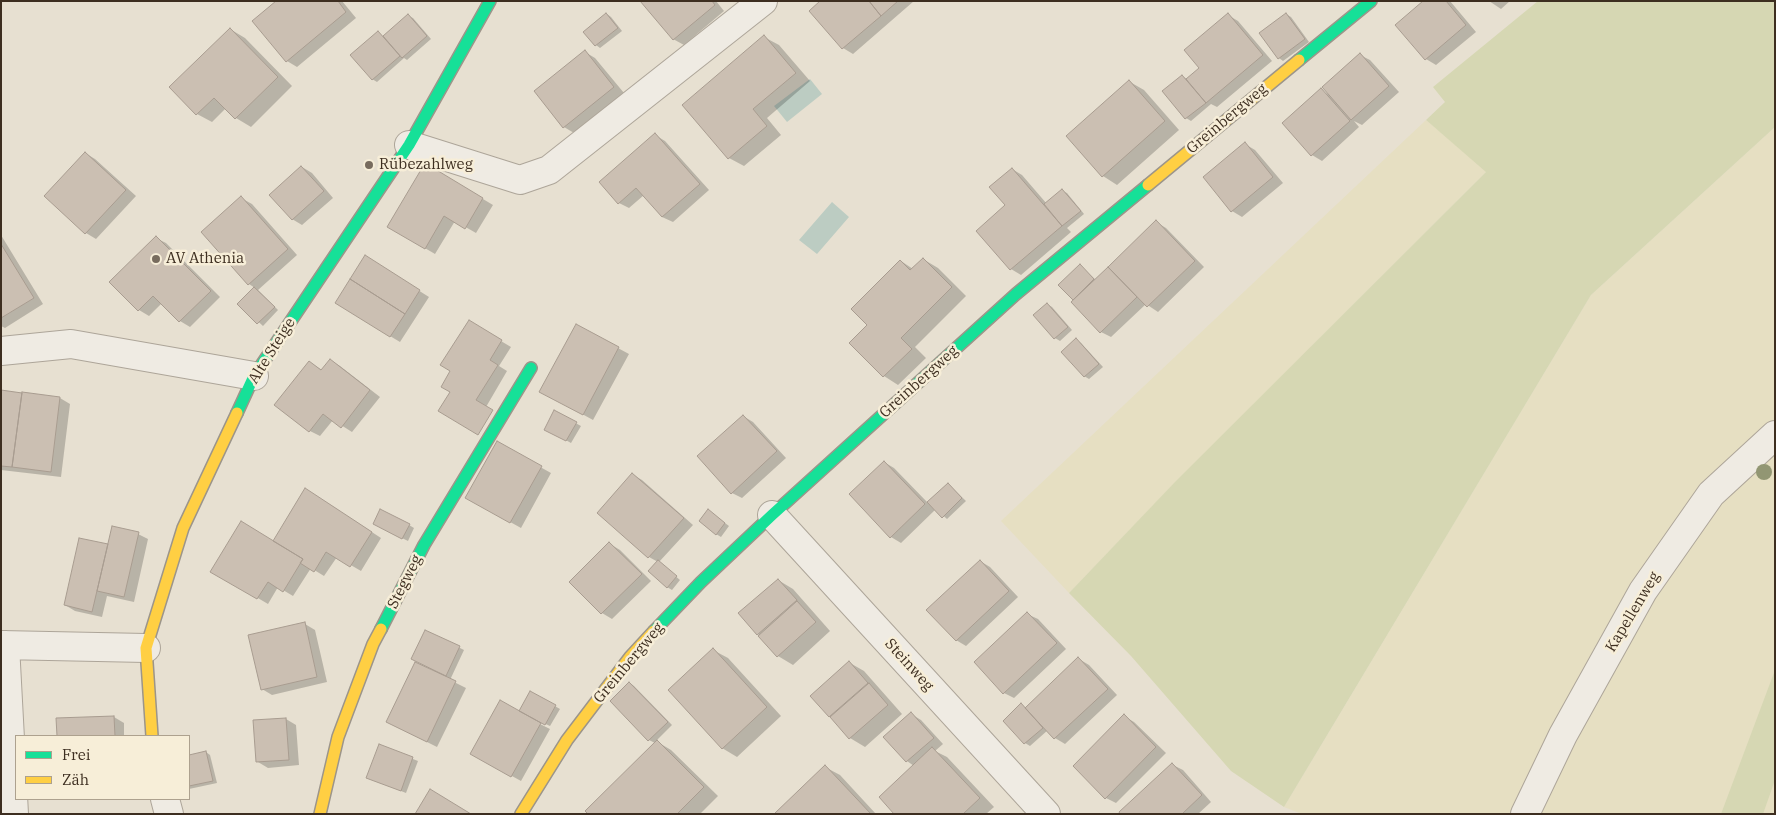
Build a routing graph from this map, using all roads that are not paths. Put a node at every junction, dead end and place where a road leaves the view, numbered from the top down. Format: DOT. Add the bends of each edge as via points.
graph roads {
  1 [pos="490,1"];
  2 [pos="763,1"];
  3 [pos="1371,1"];
  4 [pos="408,145"];
  5 [pos="1,351"];
  6 [pos="531,368"];
  7 [pos="254,376"];
  8 [pos="1775,435"];
  9 [pos="772,514"];
  10 [pos="3,645"];
  11 [pos="146,648"];
  12 [pos="152,735"];
  13 [pos="165,800"];
  14 [pos="14,814"];
  15 [pos="169,814"];
  16 [pos="320,814"];
  17 [pos="521,814"];
  18 [pos="1046,814"];
  19 [pos="1525,814"];
  1 -- 4 [label="street, Alte Steige"];
  2 -- 4 [label="street" via="549,170 520,180"];
  3 -- 9 [label="street, Greinbergweg" via="1016,294"];
  4 -- 7 [label="street, Alte Steige"];
  5 -- 7 [label="street" via="70,344"];
  6 -- 16 [label="street, Stegweg" via="424,545 373,644 338,738"];
  7 -- 11 [label="street, Alte Steige" via="183,528"];
  8 -- 19 [label="street, Kapellenweg" via="1711,494 1643,591 1562,735"];
  9 -- 17 [label="street, Greinbergweg" via="630,657 567,740"];
  9 -- 18 [label="street, Steinweg"];
  10 -- 11 [label="street"];
  10 -- 14 [label="street"];
  11 -- 12 [label="street, Alte Steige"];
  13 -- 15 [label="street"];
}
